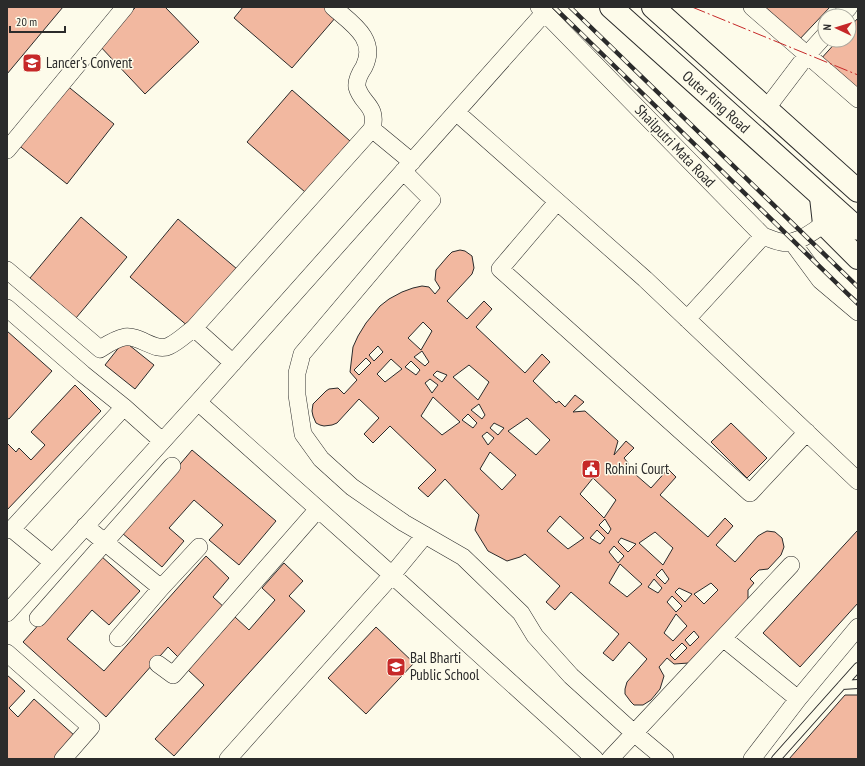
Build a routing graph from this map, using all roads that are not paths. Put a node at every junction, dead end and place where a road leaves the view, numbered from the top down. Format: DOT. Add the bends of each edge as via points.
graph roads {
  1 [pos="125,7"];
  2 [pos="332,7"];
  3 [pos="610,7"];
  4 [pos="653,7"];
  5 [pos="752,7"];
  6 [pos="542,10"];
  7 [pos="817,44"];
  8 [pos="807,55"];
  9 [pos="858,99"];
  10 [pos="766,109"];
  11 [pos="456,112"];
  12 [pos="372,129"];
  13 [pos="7,150"];
  14 [pos="408,166"];
  15 [pos="837,173"];
  16 [pos="858,181"];
  17 [pos="858,191"];
  18 [pos="822,196"];
  19 [pos="557,202"];
  20 [pos="824,224"];
  21 [pos="858,229"];
  22 [pos="762,236"];
  23 [pos="792,242"];
  24 [pos="858,258"];
  25 [pos="7,270"];
  26 [pos="7,308"];
  27 [pos="858,312"];
  28 [pos="687,319"];
  29 [pos="194,328"];
  30 [pos="233,363"];
  31 [pos="198,402"];
  32 [pos="124,407"];
  33 [pos="807,432"];
  34 [pos="162,441"];
  35 [pos="172,466"];
  36 [pos="858,481"];
  37 [pos="318,509"];
  38 [pos="85,526"];
  39 [pos="9,529"];
  40 [pos="425,535"];
  41 [pos="106,543"];
  42 [pos="199,547"];
  43 [pos="52,562"];
  44 [pos="791,565"];
  45 [pos="392,575"];
  46 [pos="161,588"];
  47 [pos="7,613"];
  48 [pos="38,618"];
  49 [pos="858,627"];
  50 [pos="118,638"];
  51 [pos="723,638"];
  52 [pos="7,653"];
  53 [pos="158,664"];
  54 [pos="858,667"];
  55 [pos="858,684"];
  56 [pos="842,685"];
  57 [pos="798,699"];
  58 [pos="634,733"];
  59 [pos="63,759"];
  60 [pos="228,759"];
  61 [pos="595,759"];
  62 [pos="610,759"];
  63 [pos="665,759"];
  64 [pos="752,759"];
  65 [pos="776,759"];
  1 -- 13 [label="street"];
  2 -- 12 [label="street" via="366,40 366,62 357,82 372,111"];
  3 -- 18 [label="main road, Outer Ring Road"];
  4 -- 10 [label="main road, Outer Ring Road"];
  5 -- 8 [label="street"];
  6 -- 11 [label="street"];
  6 -- 22 [label="street, Shailputri Mata Road"];
  7 -- 8 [label="street"];
  8 -- 9 [label="street"];
  8 -- 10 [label="street"];
  10 -- 15 [label="main road, Outer Ring Road"];
  11 -- 14 [label="street"];
  11 -- 19 [label="street"];
  12 -- 14 [label="street"];
  12 -- 29 [label="street"];
  14 -- 30 [label="street"];
  14 -- 40 [label="street" via="432,200 302,354 296,372 297,395 303,434 321,458 352,487"];
  15 -- 16 [label="main road"];
  15 -- 17 [label="main road, Outer Ring Road"];
  18 -- 20 [label="main road"];
  18 -- 21 [label="main road, Outer Ring Road"];
  19 -- 28 [label="street"];
  19 -- 33 [label="street" via="500,269 750,492"];
  20 -- 23 [label="street"];
  20 -- 24 [label="main road"];
  22 -- 23 [label="street, Shailputri Mata Road" via="780,242"];
  22 -- 28 [label="street"];
  23 -- 27 [label="street" via="820,280"];
  25 -- 29 [label="street" via="100,349 115,340 127,337 141,339 155,347 168,347"];
  26 -- 32 [label="street"];
  28 -- 33 [label="street"];
  29 -- 30 [label="street"];
  30 -- 31 [label="street"];
  31 -- 34 [label="street"];
  31 -- 37 [label="street"];
  32 -- 34 [label="street"];
  32 -- 39 [label="street"];
  33 -- 36 [label="street"];
  34 -- 38 [label="street"];
  35 -- 41 [label="street"];
  37 -- 45 [label="street"];
  37 -- 53 [label="street" via="173,676"];
  38 -- 41 [label="street"];
  38 -- 43 [label="street"];
  39 -- 43 [label="street"];
  40 -- 45 [label="street"];
  40 -- 58 [label="street" via="464,556 521,613 535,636 571,676"];
  41 -- 46 [label="street"];
  41 -- 48 [label="street"];
  42 -- 46 [label="street"];
  43 -- 47 [label="street"];
  44 -- 51 [label="street"];
  45 -- 60 [label="street"];
  45 -- 61 [label="street"];
  46 -- 50 [label="street"];
  49 -- 57 [label="street"];
  51 -- 57 [label="street"];
  51 -- 58 [label="street"];
  52 -- 59 [label="street" via="91,727"];
  54 -- 56 [label="lane"];
  55 -- 56 [label="lane"];
  56 -- 65 [label="lane"];
  57 -- 64 [label="street"];
  58 -- 62 [label="street"];
  58 -- 63 [label="street"];
}
